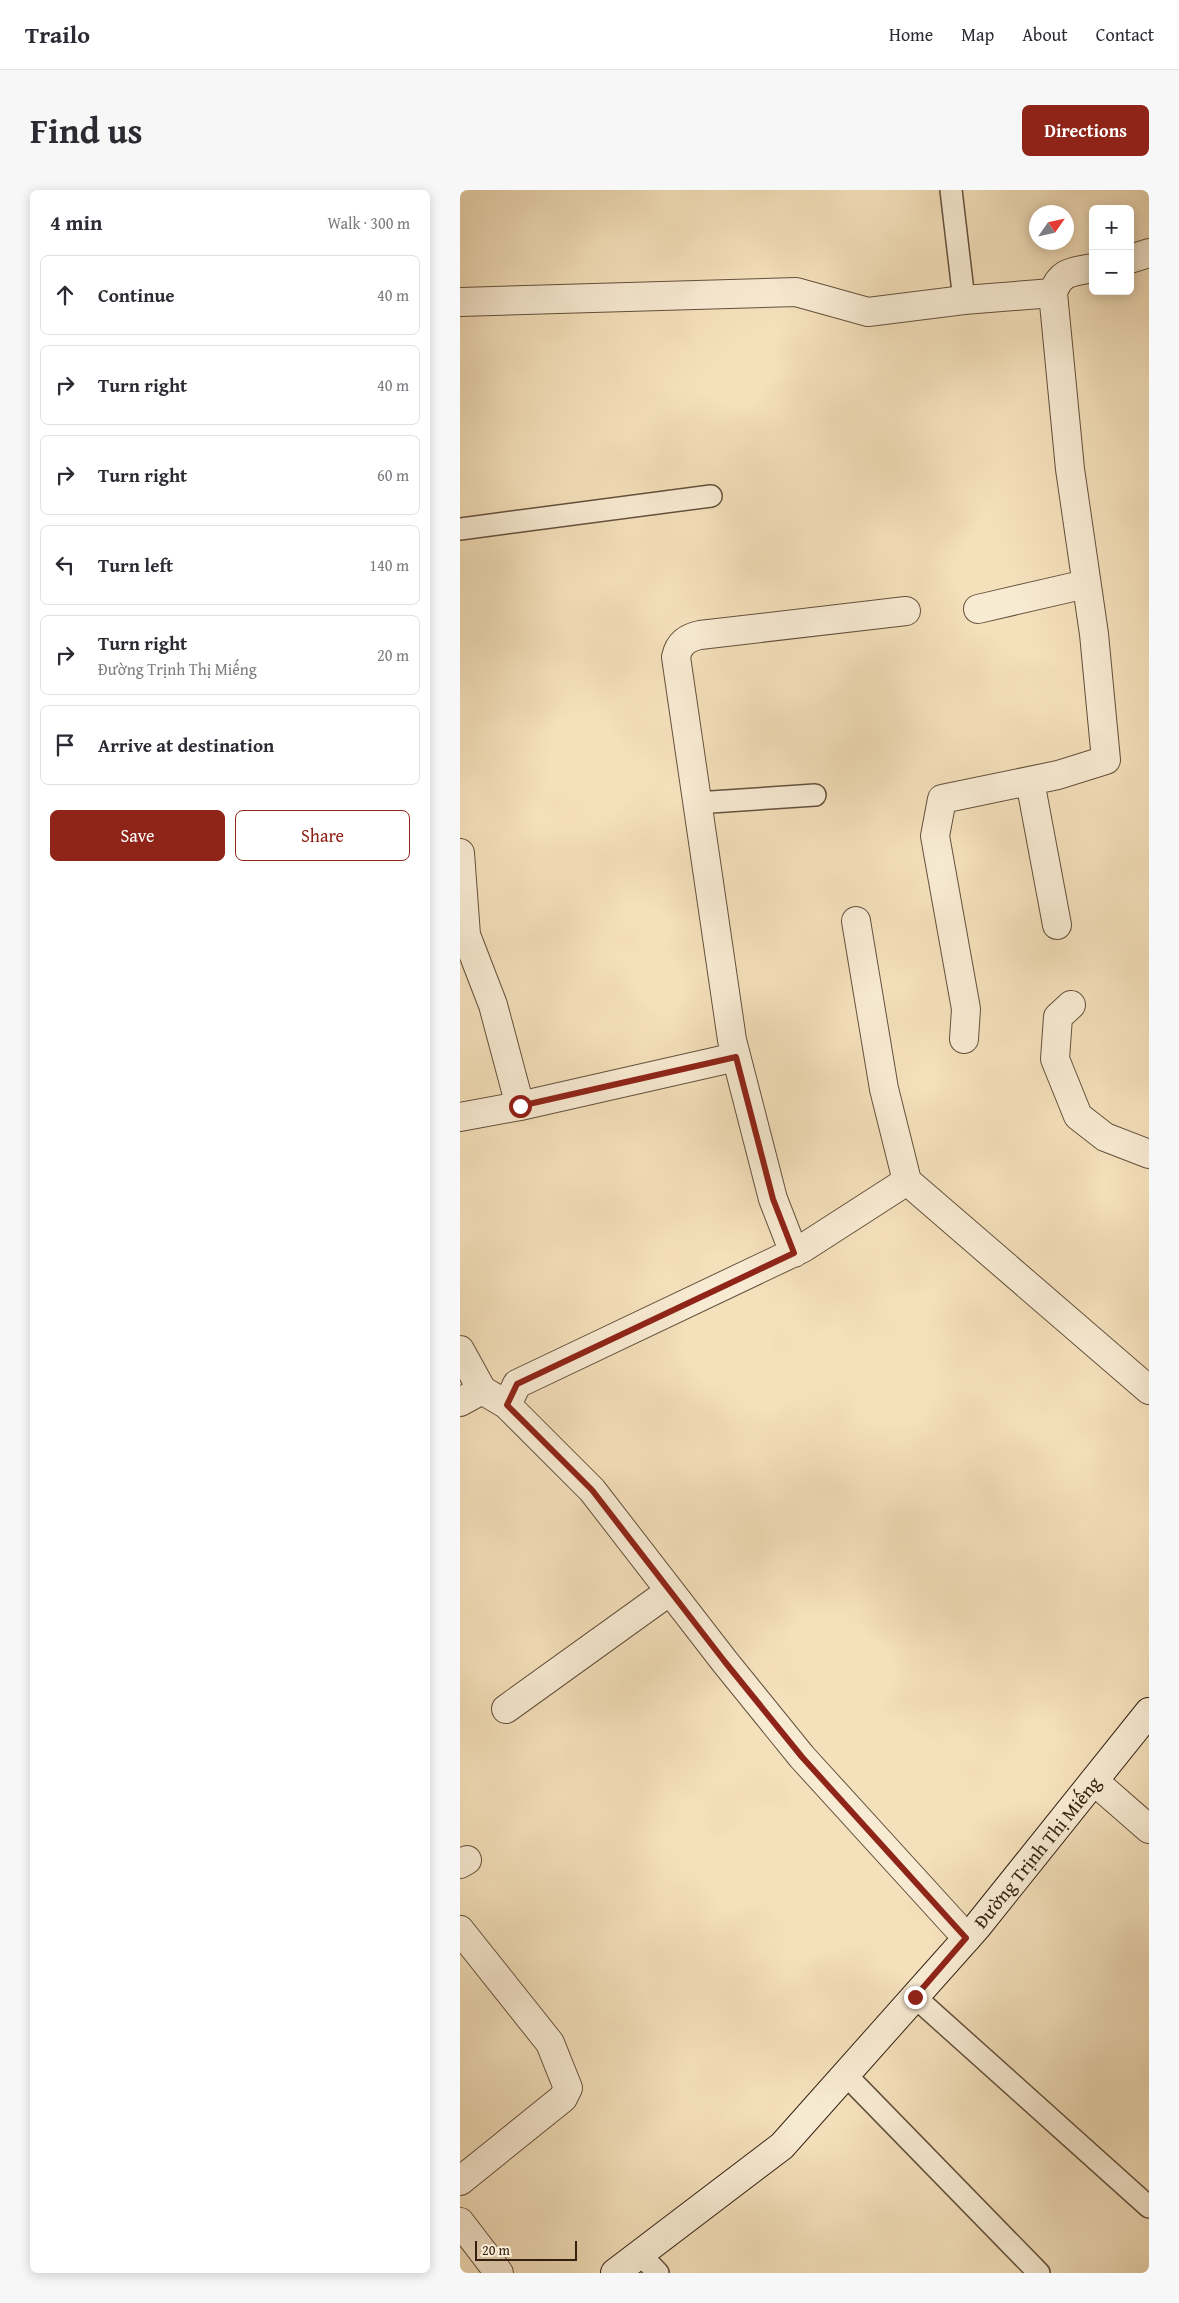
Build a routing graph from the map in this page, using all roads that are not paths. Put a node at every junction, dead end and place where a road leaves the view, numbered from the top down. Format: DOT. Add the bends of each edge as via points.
graph roads {
  1 [pos="951,190"];
  2 [pos="1149,253"];
  3 [pos="1134,258"];
  4 [pos="1089,269"];
  5 [pos="1053,293"];
  6 [pos="964,300"];
  7 [pos="460,302"];
  8 [pos="711,496"];
  9 [pos="460,529"];
  10 [pos="1086,584"];
  11 [pos="906,610"];
  12 [pos="978,610"];
  13 [pos="1030,781"];
  14 [pos="815,795"];
  15 [pos="696,803"];
  16 [pos="460,853"];
  17 [pos="460,860"];
  18 [pos="856,921"];
  19 [pos="1057,925"];
  20 [pos="1071,1005"];
  21 [pos="964,1039"];
  22 [pos="736,1057"];
  23 [pos="520,1106"];
  24 [pos="460,1117"];
  25 [pos="1149,1154"];
  26 [pos="906,1181"];
  27 [pos="794,1253"];
  28 [pos="460,1350"];
  29 [pos="1149,1390"];
  30 [pos="471,1396"];
  31 [pos="507,1405"];
  32 [pos="670,1591"];
  33 [pos="506,1709"];
  34 [pos="1149,1712"];
  35 [pos="1094,1781"];
  36 [pos="1149,1829"];
  37 [pos="460,1930"];
  38 [pos="966,1938"];
  39 [pos="915,1997"];
  40 [pos="845,2074"];
  41 [pos="460,2181"];
  42 [pos="1149,2207"];
  43 [pos="460,2222"];
  44 [pos="649,2263"];
  45 [pos="499,2273"];
  46 [pos="615,2273"];
  47 [pos="1039,2273"];
  1 -- 6 [label="lane"];
  2 -- 3 [label="street"];
  4 -- 5 [label="street" via="1062,277"];
  5 -- 6 [label="street"];
  5 -- 10 [label="street" via="1070,469"];
  6 -- 7 [label="street" via="868,312 796,292"];
  8 -- 9 [label="lane"];
  10 -- 12 [label="street"];
  10 -- 13 [label="street" via="1106,760"];
  11 -- 15 [label="street" via="700,635 680,644 676,669"];
  13 -- 19 [label="street"];
  13 -- 21 [label="street" via="942,799 935,836 966,1009"];
  14 -- 15 [label="lane"];
  15 -- 22 [label="street"];
  16 -- 17 [label="street"];
  17 -- 23 [label="street" via="466,935 493,1005"];
  18 -- 26 [label="street" via="884,1089"];
  20 -- 25 [label="street" via="1058,1017 1055,1059 1078,1116 1105,1137"];
  22 -- 23 [label="street"];
  22 -- 27 [label="street" via="773,1199"];
  23 -- 24 [label="street"];
  26 -- 27 [label="street"];
  26 -- 29 [label="street"];
  27 -- 31 [label="street" via="517,1384"];
  28 -- 30 [label="street"];
  30 -- 31 [label="street"];
  31 -- 32 [label="street" via="592,1490"];
  32 -- 33 [label="street"];
  32 -- 38 [label="street" via="802,1757"];
  34 -- 35 [label="street, Đường Trịnh Thị Miếng"];
  35 -- 36 [label="street"];
  35 -- 38 [label="street, Đường Trịnh Thị Miếng"];
  37 -- 41 [label="street" via="550,2043 568,2088 563,2098"];
  38 -- 39 [label="street, Đường Trịnh Thị Miếng"];
  39 -- 40 [label="street, Đường Trịnh Thị Miếng"];
  39 -- 42 [label="lane"];
  40 -- 44 [label="street, Đường Trịnh Thị Miếng" via="782,2146"];
  40 -- 47 [label="lane"];
  43 -- 45 [label="street"];
  44 -- 46 [label="street, Đường Trịnh Thị Miếng"];
}
